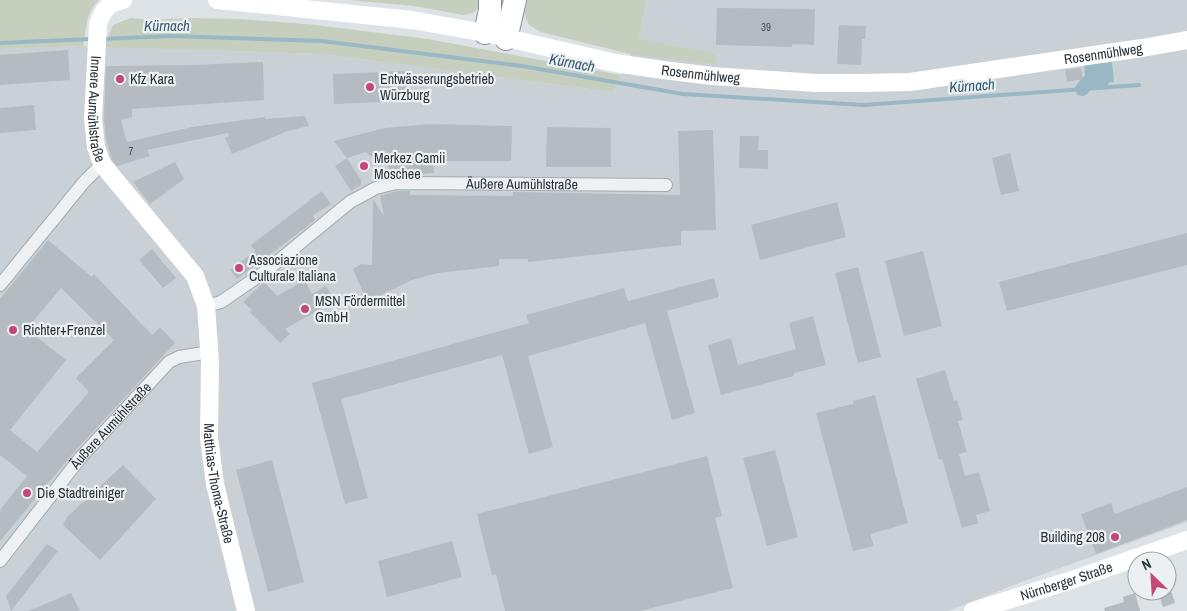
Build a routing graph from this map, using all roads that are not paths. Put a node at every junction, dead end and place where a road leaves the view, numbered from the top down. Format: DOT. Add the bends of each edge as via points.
graph roads {
  1 [pos="123,0"];
  2 [pos="220,0"];
  3 [pos="490,0"];
  4 [pos="516,0"];
  5 [pos="495,36"];
  6 [pos="1187,40"];
  7 [pos="102,164"];
  8 [pos="666,185"];
  9 [pos="0,285"];
  10 [pos="206,306"];
  11 [pos="210,352"];
  12 [pos="1187,540"];
  13 [pos="0,561"];
  14 [pos="246,611"];
  15 [pos="973,611"];
  1 -- 7 [label="street, Innere Aumühlstraße" via="113,2 102,12 98,24 93,118 96,147"];
  2 -- 5 [label="street, Rosenmühlweg" via="412,20"];
  3 -- 5 [label="highway"];
  4 -- 5 [label="highway"];
  5 -- 6 [label="street, Rosenmühlweg" via="615,63 663,70 861,83 910,82"];
  7 -- 9 [label="street, Innere Aumühlstraße"];
  7 -- 10 [label="street" via="195,276"];
  8 -- 10 [label="street, Äußere Aumühlstraße" via="396,183 376,188 350,202 266,271 221,302"];
  10 -- 11 [label="street"];
  11 -- 13 [label="street, Äußere Aumühlstraße" via="169,362 81,457"];
  11 -- 14 [label="street, Matthias-Thoma-Straße" via="209,438 215,484"];
  12 -- 15 [label="street, Nürnberger Straße"];
}
